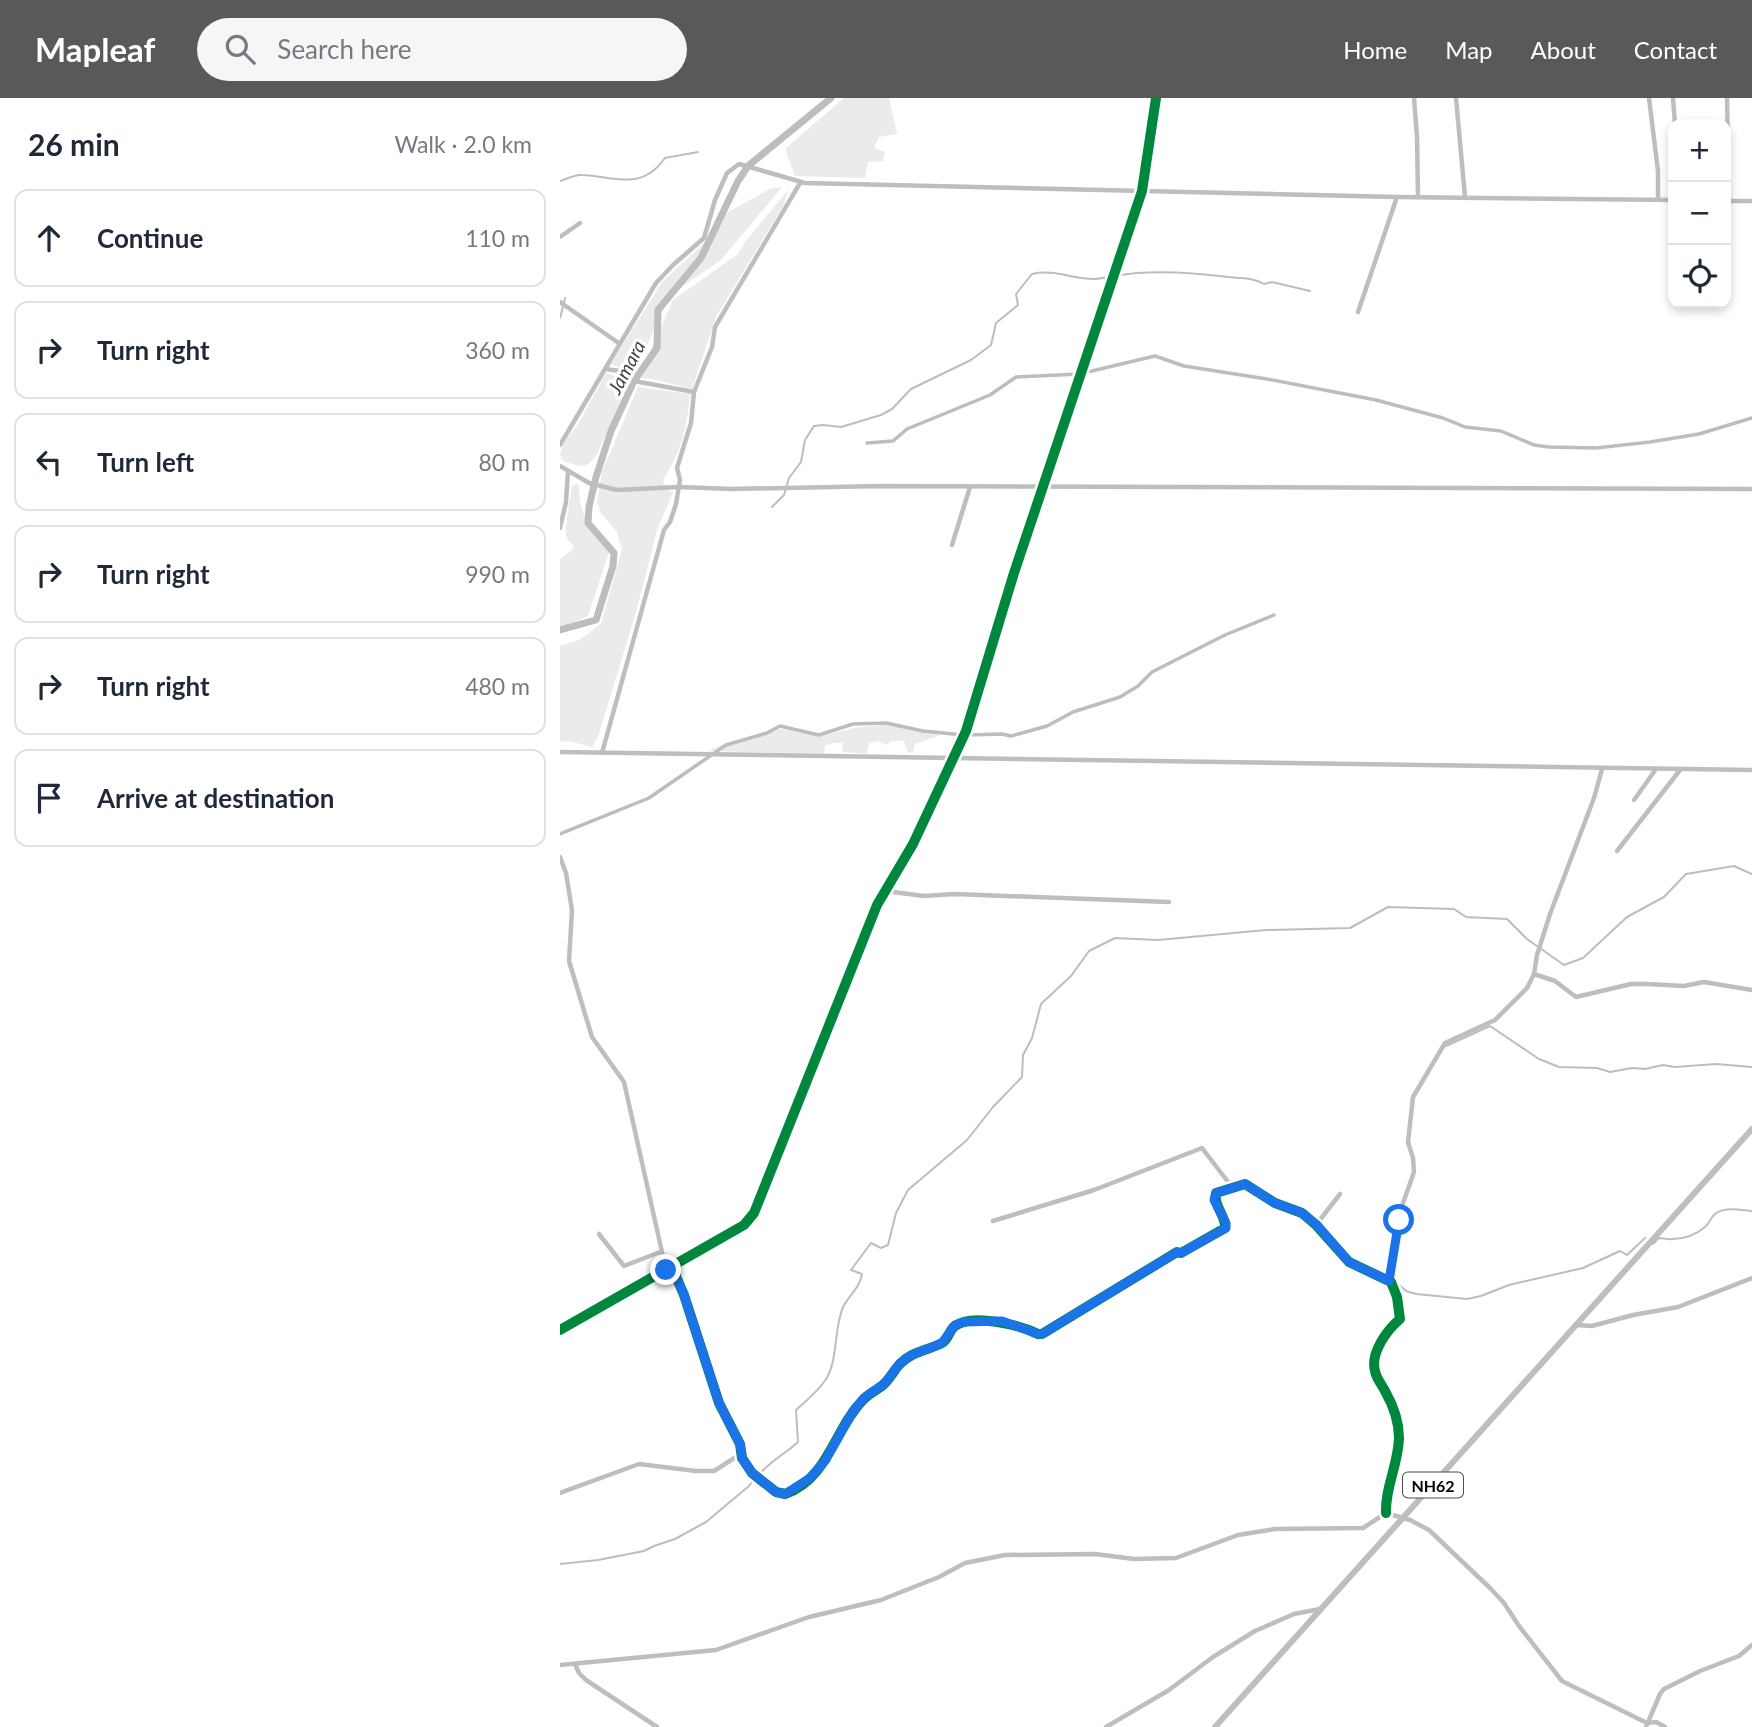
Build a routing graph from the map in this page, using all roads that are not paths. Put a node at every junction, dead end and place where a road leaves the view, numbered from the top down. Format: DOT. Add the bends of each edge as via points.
graph roads {
  1 [pos="1156,98"];
  2 [pos="1414,98"];
  3 [pos="1456,98"];
  4 [pos="1649,98"];
  5 [pos="1673,98"];
  6 [pos="1727,98"];
  7 [pos="1675,119"];
  8 [pos="1727,182"];
  9 [pos="800,183"];
  10 [pos="1142,191"];
  11 [pos="1397,197"];
  12 [pos="1418,197"];
  13 [pos="1465,197"];
  14 [pos="1658,200"];
  15 [pos="1668,200"];
  16 [pos="1731,201"];
  17 [pos="1752,201"];
  18 [pos="580,223"];
  19 [pos="560,237"];
  20 [pos="560,302"];
  21 [pos="1358,312"];
  22 [pos="620,344"];
  23 [pos="606,369"];
  24 [pos="694,392"];
  25 [pos="560,445"];
  26 [pos="560,466"];
  27 [pos="568,471"];
  28 [pos="679,487"];
  29 [pos="970,487"];
  30 [pos="1043,488"];
  31 [pos="1752,489"];
  32 [pos="560,528"];
  33 [pos="953,545"];
  34 [pos="560,752"];
  35 [pos="602,752"];
  36 [pos="954,758"];
  37 [pos="1602,769"];
  38 [pos="1656,769"];
  39 [pos="1681,769"];
  40 [pos="1752,770"];
  41 [pos="1634,800"];
  42 [pos="1617,851"];
  43 [pos="560,857"];
  44 [pos="885,891"];
  45 [pos="1168,902"];
  46 [pos="1534,974"];
  47 [pos="1752,990"];
  48 [pos="1752,1129"];
  49 [pos="1232,1187"];
  50 [pos="1340,1194"];
  51 [pos="993,1221"];
  52 [pos="1317,1225"];
  53 [pos="599,1234"];
  54 [pos="660,1252"];
  55 [pos="672,1267"];
  56 [pos="666,1270"];
  57 [pos="1752,1278"];
  58 [pos="1389,1281"];
  59 [pos="1575,1325"];
  60 [pos="560,1330"];
  61 [pos="740,1444"];
  62 [pos="560,1493"];
  63 [pos="1386,1513"];
  64 [pos="1403,1519"];
  65 [pos="1320,1609"];
  66 [pos="1752,1645"];
  67 [pos="575,1664"];
  68 [pos="560,1665"];
  69 [pos="1646,1725"];
  70 [pos="657,1727"];
  71 [pos="1106,1727"];
  72 [pos="1215,1727"];
  73 [pos="1665,1727"];
  1 -- 10 [label="street"];
  2 -- 12 [label="street"];
  3 -- 13 [label="street"];
  4 -- 14 [label="street"];
  5 -- 7 [label="street"];
  6 -- 8 [label="street"];
  9 -- 10 [label="street"];
  9 -- 22 [label="street" via="739,164 727,173 704,238 656,283"];
  9 -- 24 [label="street" via="715,327"];
  10 -- 11 [label="street"];
  10 -- 30 [label="street"];
  11 -- 12 [label="street"];
  11 -- 21 [label="street"];
  12 -- 13 [label="street"];
  13 -- 14 [label="street"];
  14 -- 15 [label="street"];
  16 -- 17 [label="street"];
  18 -- 19 [label="street"];
  20 -- 22 [label="street"];
  22 -- 23 [label="street"];
  23 -- 24 [label="street" via="634,381"];
  23 -- 25 [label="street"];
  24 -- 28 [label="street" via="691,423 677,468"];
  26 -- 27 [label="street"];
  27 -- 28 [label="street" via="589,483 617,490"];
  27 -- 32 [label="street"];
  28 -- 29 [label="street"];
  28 -- 35 [label="street"];
  29 -- 30 [label="street"];
  29 -- 33 [label="street"];
  30 -- 31 [label="street"];
  30 -- 36 [label="street"];
  34 -- 35 [label="street"];
  35 -- 36 [label="street"];
  36 -- 37 [label="street"];
  36 -- 44 [label="street"];
  37 -- 38 [label="street"];
  37 -- 46 [label="street" via="1536,955"];
  38 -- 39 [label="street"];
  38 -- 41 [label="street"];
  39 -- 40 [label="street"];
  39 -- 42 [label="street"];
  43 -- 54 [label="street" via="572,910 569,961 592,1037 624,1082"];
  44 -- 45 [label="street"];
  44 -- 55 [label="street" via="754,1213 744,1225"];
  46 -- 47 [label="street" via="1555,981 1576,997 1631,984 1704,982"];
  46 -- 58 [label="street" via="1520,996 1495,1020 1445,1043 1413,1097 1408,1142 1414,1172 1402,1206"];
  48 -- 59 [label="main road, NH62"];
  49 -- 51 [label="street" via="1202,1149 1094,1190"];
  49 -- 52 [label="street" via="1245,1184"];
  49 -- 61 [label="street" via="1216,1193 1214,1200 1226,1228 1177,1252 1042,1334 1002,1321 955,1325 942,1343 900,1363 885,1383 864,1398 829,1457 790,1492 776,1492 752,1473 742,1458"];
  50 -- 52 [label="street"];
  52 -- 58 [label="street" via="1349,1262"];
  53 -- 54 [label="street" via="624,1266"];
  54 -- 56 [label="street"];
  55 -- 56 [label="street"];
  55 -- 61 [label="street" via="719,1403"];
  56 -- 60 [label="street"];
  57 -- 59 [label="street" via="1678,1307 1592,1326"];
  58 -- 63 [label="street" via="1400,1319 1390,1326 1375,1357 1375,1371 1393,1405 1399,1433"];
  59 -- 64 [label="main road, NH62"];
  61 -- 62 [label="street" via="736,1457 714,1471 639,1464"];
  63 -- 64 [label="street"];
  63 -- 67 [label="street" via="1363,1528 1275,1529 1238,1535 1176,1558 1134,1559 1096,1553 1005,1555 965,1563 881,1600 716,1650"];
  64 -- 65 [label="main road, NH62"];
  64 -- 69 [label="street" via="1429,1530 1491,1589 1562,1681"];
  65 -- 71 [label="street" via="1294,1614 1255,1631"];
  65 -- 72 [label="main road, NH62"];
  66 -- 69 [label="street" via="1739,1656 1664,1689"];
  67 -- 68 [label="street"];
  67 -- 70 [label="street" via="586,1680"];
  69 -- 73 [label="street" via="1656,1721"];
}
